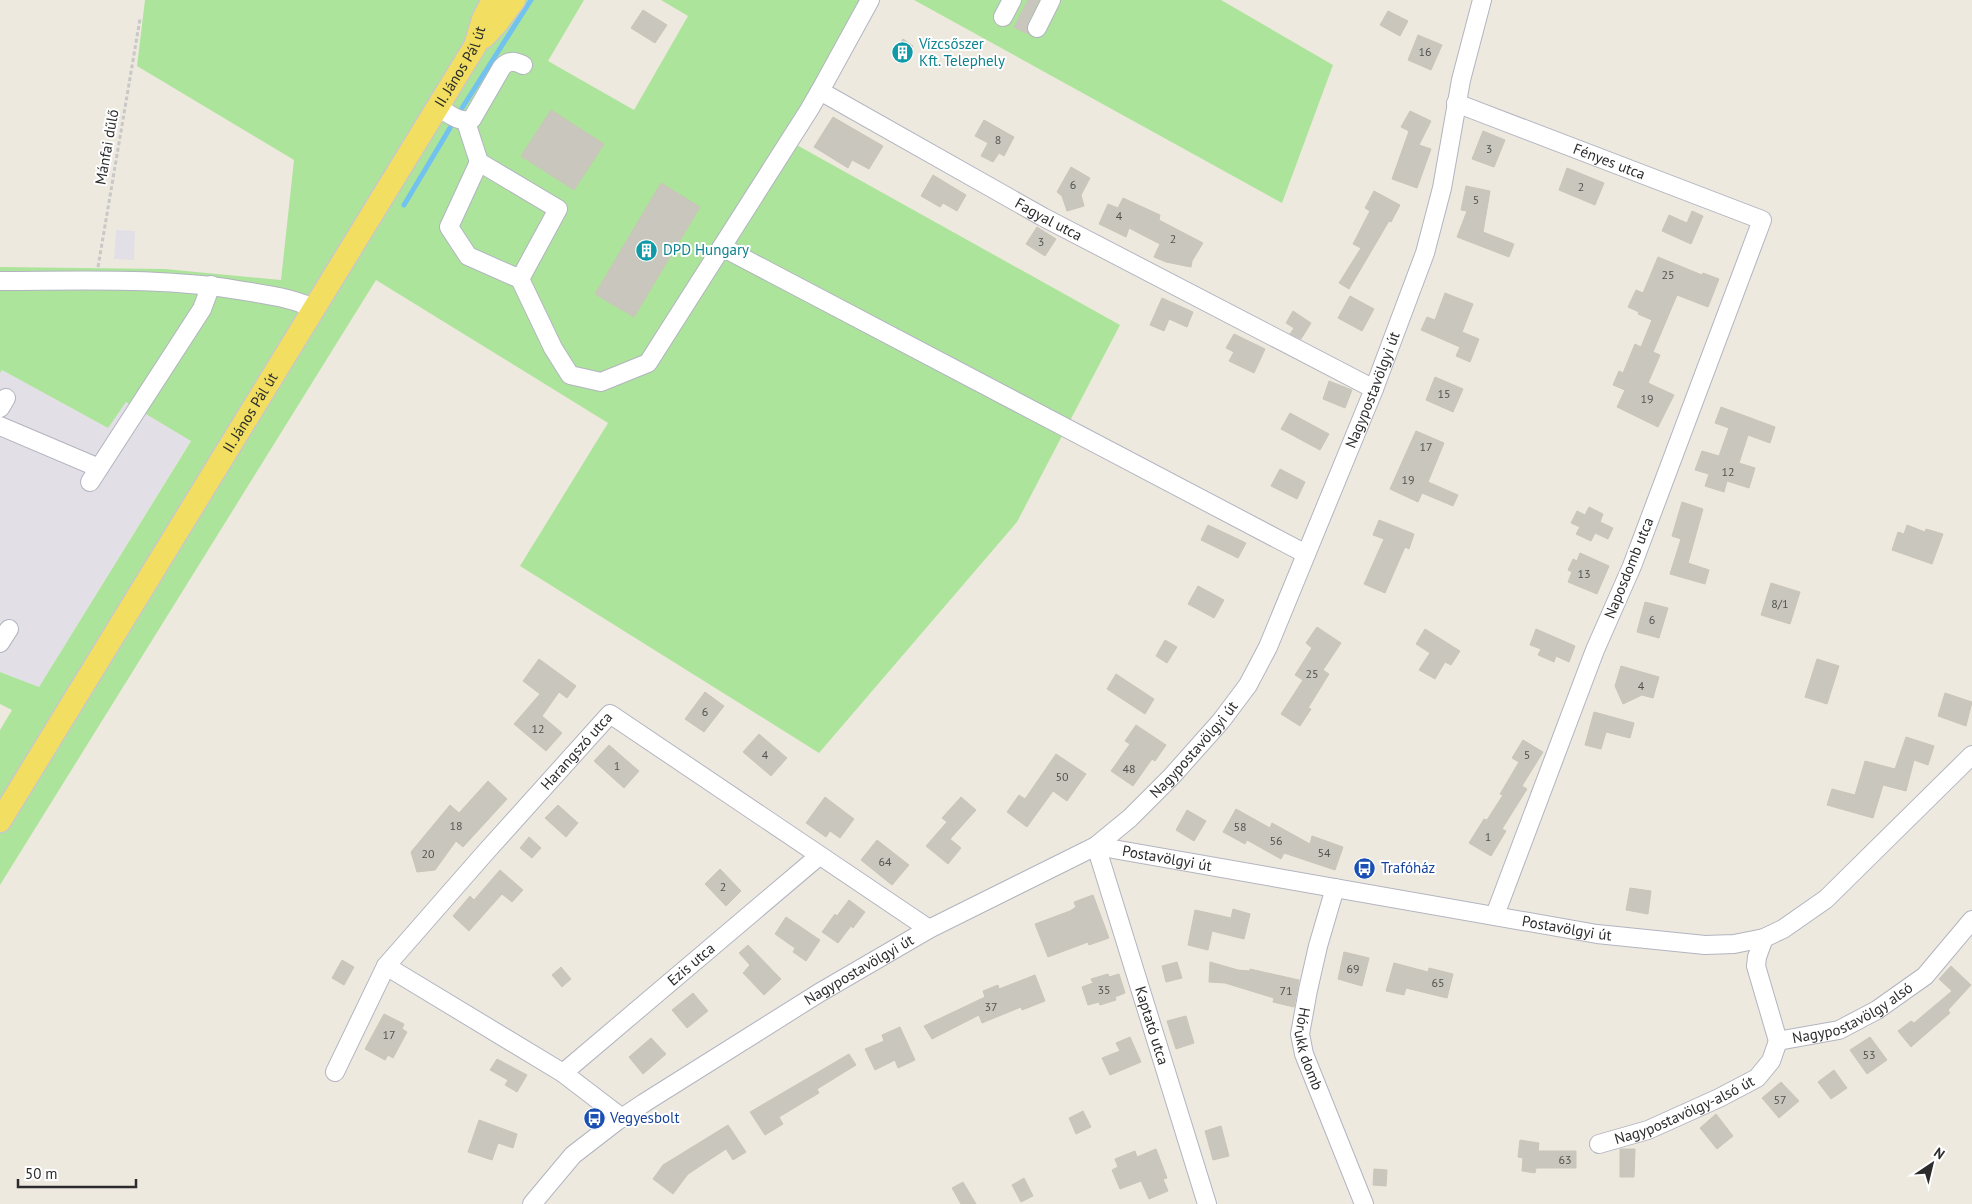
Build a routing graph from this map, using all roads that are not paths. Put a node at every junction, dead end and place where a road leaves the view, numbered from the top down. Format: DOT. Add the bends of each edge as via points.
graph roads {
  1 [pos="493,0"];
  2 [pos="514,0"];
  3 [pos="870,0"];
  4 [pos="1012,0"];
  5 [pos="1051,0"];
  6 [pos="1482,0"];
  7 [pos="1003,17"];
  8 [pos="1037,28"];
  9 [pos="475,46"];
  10 [pos="523,65"];
  11 [pos="820,91"];
  12 [pos="1456,102"];
  13 [pos="438,107"];
  14 [pos="466,122"];
  15 [pos="478,162"];
  16 [pos="1762,220"];
  17 [pos="722,247"];
  18 [pos="520,279"];
  19 [pos="0,281"];
  20 [pos="211,285"];
  21 [pos="314,308"];
  22 [pos="1374,389"];
  23 [pos="0,426"];
  24 [pos="1306,554"];
  25 [pos="1972,755"];
  26 [pos="0,821"];
  27 [pos="1096,846"];
  28 [pos="819,856"];
  29 [pos="1335,888"];
  30 [pos="1495,916"];
  31 [pos="1972,920"];
  32 [pos="929,929"];
  33 [pos="1764,938"];
  34 [pos="1734,944"];
  35 [pos="386,966"];
  36 [pos="1756,966"];
  37 [pos="1778,1041"];
  38 [pos="335,1072"];
  39 [pos="563,1073"];
  40 [pos="622,1118"];
  41 [pos="1599,1144"];
  42 [pos="536,1202"];
  43 [pos="1207,1204"];
  44 [pos="1364,1204"];
  1 -- 9 [label="main road, II. János Pál út"];
  2 -- 9 [label="main road"];
  3 -- 11 [label="street"];
  4 -- 7 [label="street"];
  5 -- 8 [label="street"];
  6 -- 12 [label="street, Nagypostavölgyi út"];
  9 -- 13 [label="main road, II. János Pál út"];
  10 -- 14 [label="street" via="507,62 472,119"];
  11 -- 17 [label="street"];
  11 -- 22 [label="street, Fagyal utca" via="1043,216"];
  12 -- 16 [label="street, Fényes utca"];
  12 -- 22 [label="street, Nagypostavölgyi út" via="1442,188 1425,253"];
  13 -- 14 [label="street"];
  13 -- 21 [label="main road, II. János Pál út"];
  14 -- 15 [label="street"];
  15 -- 18 [label="street" via="450,227 468,256"];
  15 -- 18 [label="street" via="558,209"];
  16 -- 30 [label="street, Naposdomb utca" via="1632,566 1595,650"];
  17 -- 18 [label="street" via="648,363 601,382 570,375 553,348"];
  17 -- 24 [label="street"];
  19 -- 20 [label="street" via="96,280"];
  20 -- 21 [label="street" via="292,298"];
  20 -- 23 [label="street" via="202,309 95,475"];
  21 -- 26 [label="main road, II. János Pál út"];
  22 -- 24 [label="street, Nagypostavölgyi út"];
  24 -- 27 [label="street, Nagypostavölgyi út" via="1268,647 1248,685 1172,776"];
  25 -- 33 [label="street, Postavölgyi út" via="1826,899"];
  27 -- 29 [label="street, Postavölgyi út"];
  27 -- 32 [label="street, Nagypostavölgyi út"];
  27 -- 43 [label="street, Kaptató utca"];
  28 -- 32 [label="street, Harangszó utca"];
  28 -- 35 [label="street, Harangszó utca" via="610,714"];
  28 -- 39 [label="street, Ezis utca"];
  29 -- 30 [label="street, Postavölgyi út"];
  29 -- 44 [label="street, Hórukk domb" via="1318,946 1300,1034 1304,1054"];
  30 -- 34 [label="street, Postavölgyi út" via="1597,934 1706,945"];
  31 -- 37 [label="street, Nagypostavölgy alsó" via="1925,976 1877,1010 1840,1030"];
  32 -- 40 [label="street, Nagypostavölgyi út" via="819,993"];
  33 -- 34 [label="street, Postavölgyi út"];
  33 -- 36 [label="street"];
  34 -- 36 [label="street"];
  35 -- 38 [label="street, Harangszó utca"];
  35 -- 39 [label="street"];
  36 -- 37 [label="street, Nagypostavölgy alsó"];
  37 -- 41 [label="street, Nagypostavölgy-alsó út" via="1771,1061 1757,1078 1648,1130"];
  39 -- 40 [label="street"];
  40 -- 42 [label="street, Nagypostavölgyi út" via="573,1155"];
}
